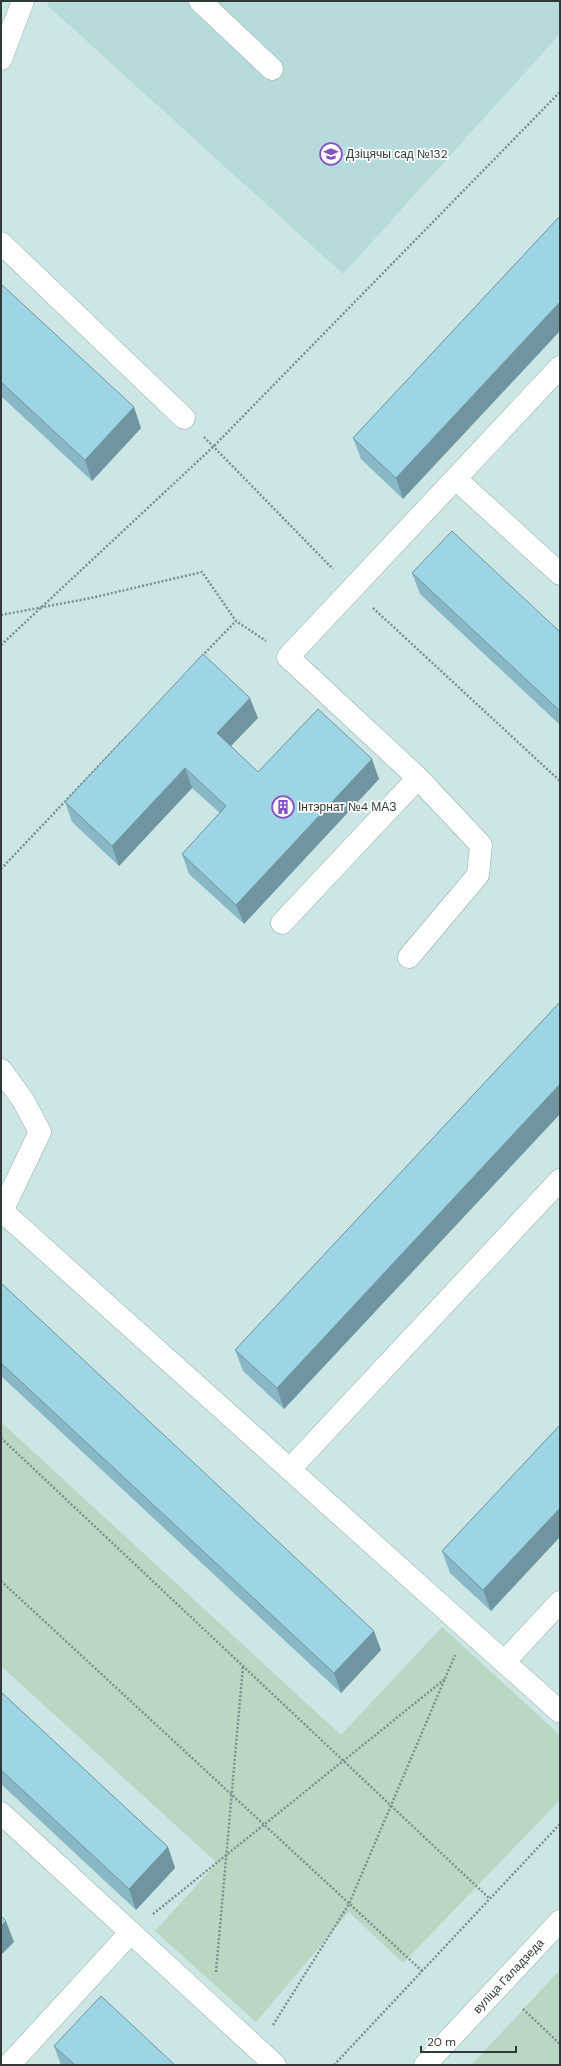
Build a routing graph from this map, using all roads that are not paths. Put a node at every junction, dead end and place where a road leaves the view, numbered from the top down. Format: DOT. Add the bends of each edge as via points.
graph roads {
  1 [pos="23,1"];
  2 [pos="200,1"];
  3 [pos="1,59"];
  4 [pos="272,69"];
  5 [pos="1,243"];
  6 [pos="560,367"];
  7 [pos="184,418"];
  8 [pos="456,479"];
  9 [pos="560,574"];
  10 [pos="418,778"];
  11 [pos="282,924"];
  12 [pos="409,957"];
  13 [pos="1,1070"];
  14 [pos="560,1180"];
  15 [pos="290,1469"];
  16 [pos="560,1602"];
  17 [pos="504,1662"];
  18 [pos="560,1712"];
  19 [pos="1,1812"];
  20 [pos="560,1921"];
  21 [pos="131,1932"];
  22 [pos="9,2065"];
  23 [pos="275,2065"];
  24 [pos="425,2065"];
  1 -- 3 [label="street"];
  2 -- 4 [label="street"];
  5 -- 7 [label="street"];
  6 -- 8 [label="street"];
  8 -- 9 [label="street"];
  8 -- 10 [label="street" via="288,657"];
  10 -- 11 [label="street"];
  10 -- 12 [label="street" via="481,845 478,875"];
  13 -- 15 [label="street" via="23,1100 40,1132 2,1211"];
  14 -- 15 [label="street"];
  15 -- 17 [label="street"];
  16 -- 17 [label="street"];
  17 -- 18 [label="street"];
  19 -- 21 [label="street"];
  20 -- 24 [label="street, вуліца Галадзеда"];
  21 -- 22 [label="street"];
  21 -- 23 [label="street"];
}
